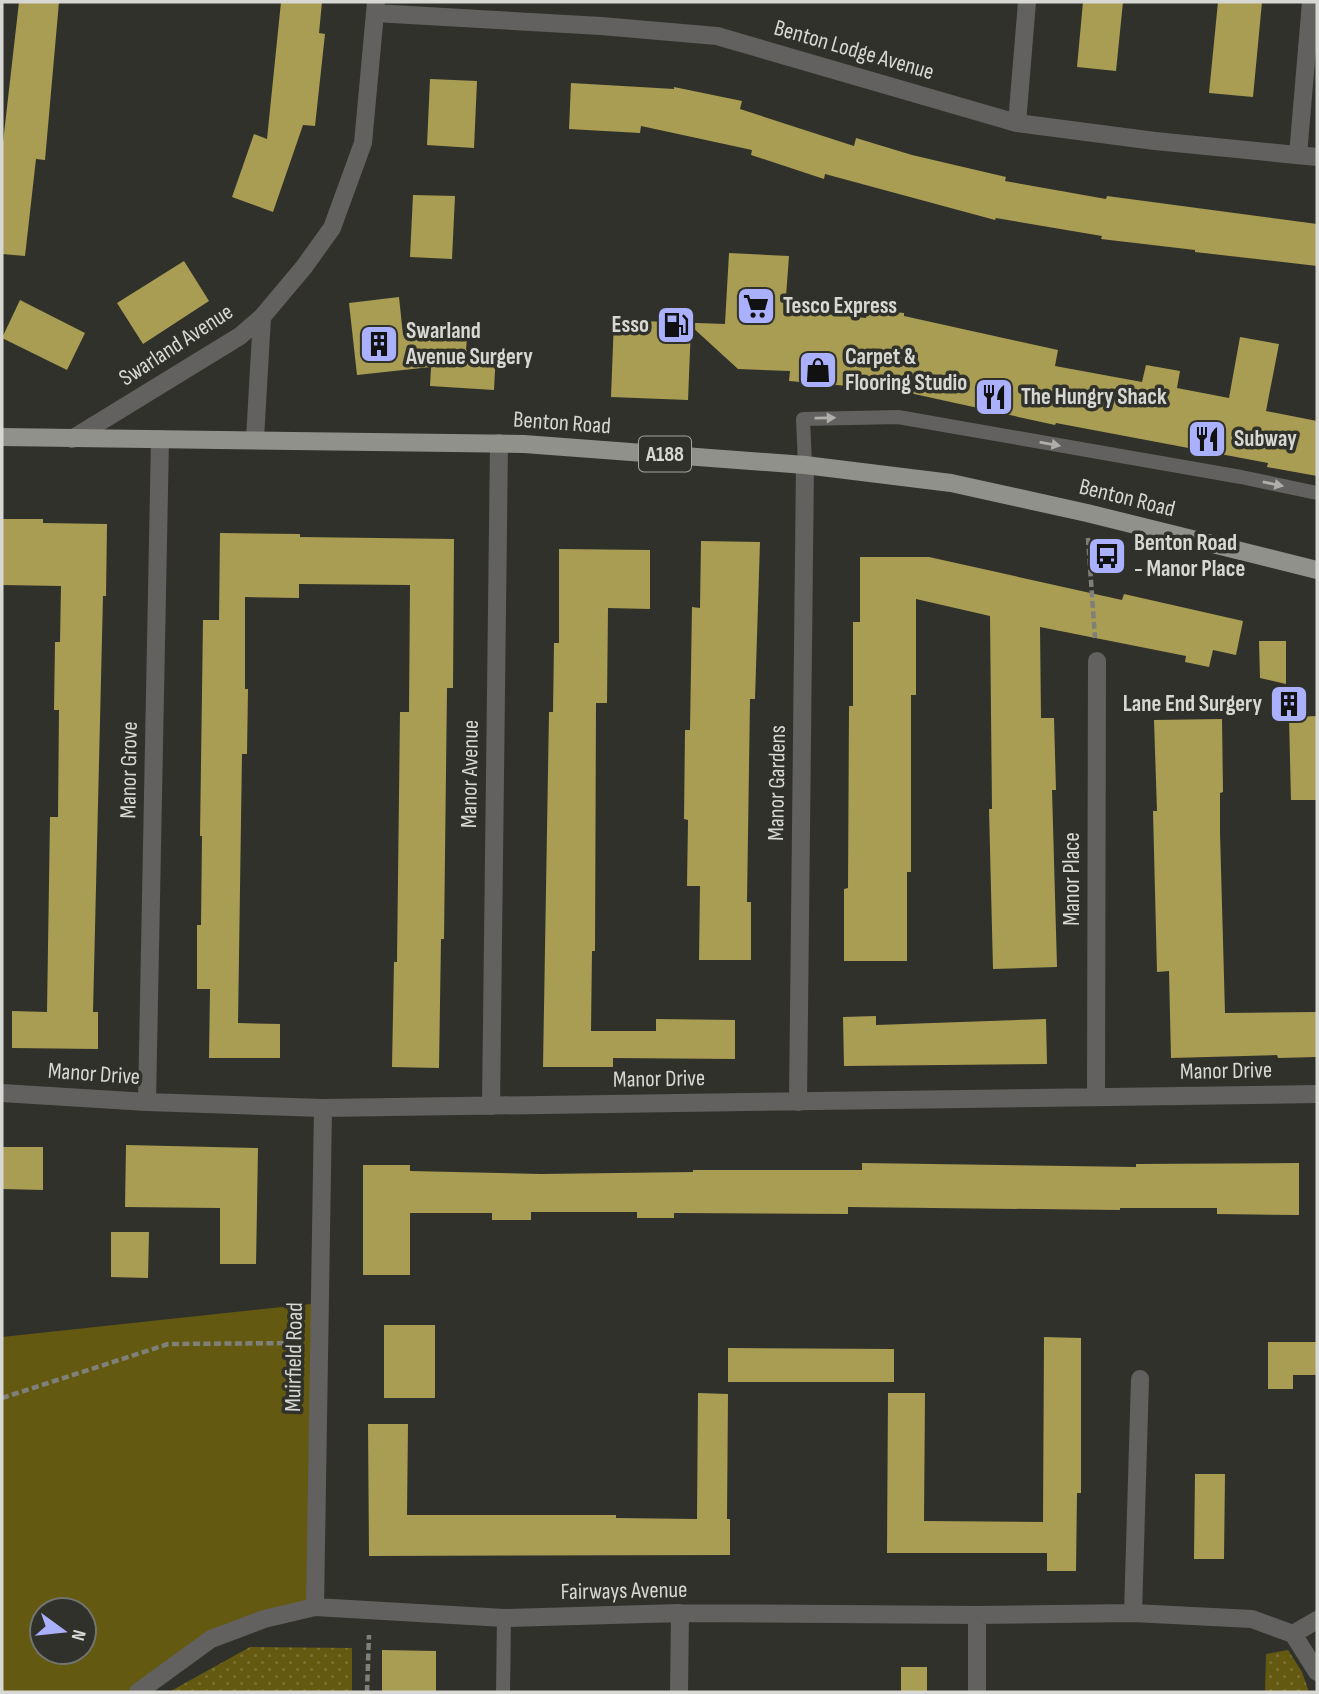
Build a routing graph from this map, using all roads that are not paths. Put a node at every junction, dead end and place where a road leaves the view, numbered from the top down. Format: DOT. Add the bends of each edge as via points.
graph roads {
  1 [pos="1027,2"];
  2 [pos="1311,2"];
  3 [pos="375,7"];
  4 [pos="1017,123"];
  5 [pos="1298,155"];
  6 [pos="1317,157"];
  7 [pos="262,317"];
  8 [pos="2,437"];
  9 [pos="72,439"];
  10 [pos="160,439"];
  11 [pos="255,439"];
  12 [pos="499,443"];
  13 [pos="805,465"];
  14 [pos="1317,493"];
  15 [pos="1317,570"];
  16 [pos="1097,661"];
  17 [pos="2,1093"];
  18 [pos="1317,1094"];
  19 [pos="1096,1097"];
  20 [pos="147,1102"];
  21 [pos="798,1102"];
  22 [pos="491,1106"];
  23 [pos="323,1108"];
  24 [pos="1140,1379"];
  25 [pos="315,1607"];
  26 [pos="1133,1613"];
  27 [pos="680,1614"];
  28 [pos="977,1615"];
  29 [pos="504,1618"];
  30 [pos="1317,1620"];
  31 [pos="1293,1634"];
  32 [pos="1317,1672"];
  33 [pos="138,1692"];
  34 [pos="503,1692"];
  35 [pos="679,1692"];
  36 [pos="977,1692"];
  1 -- 4 [label="street"];
  2 -- 5 [label="street"];
  3 -- 4 [label="street, Benton Lodge Avenue" via="717,36"];
  3 -- 7 [label="street, Swarland Avenue" via="363,143 332,228"];
  4 -- 5 [label="street, Benton Lodge Avenue"];
  5 -- 6 [label="street, Benton Lodge Avenue"];
  7 -- 9 [label="street, Swarland Avenue" via="240,336"];
  7 -- 11 [label="street"];
  8 -- 9 [label="main road, Benton Road / A188"];
  9 -- 10 [label="main road, Benton Road / A188"];
  10 -- 11 [label="main road, Benton Road / A188"];
  10 -- 20 [label="street, Manor Grove"];
  11 -- 12 [label="main road, Benton Road / A188"];
  12 -- 13 [label="main road, Benton Road / A188"];
  12 -- 22 [label="street, Manor Avenue"];
  13 -- 14 [label="lane, one-way" via="803,419 898,417"];
  13 -- 15 [label="main road, Benton Road / A188" via="951,483"];
  13 -- 21 [label="street, Manor Gardens"];
  16 -- 19 [label="street, Manor Place"];
  17 -- 20 [label="street, Manor Drive"];
  18 -- 19 [label="street, Manor Drive"];
  19 -- 21 [label="street, Manor Drive"];
  20 -- 23 [label="street, Manor Drive"];
  21 -- 22 [label="street, Manor Drive"];
  22 -- 23 [label="street, Manor Drive"];
  23 -- 25 [label="street, Muirfield Road"];
  24 -- 26 [label="street"];
  25 -- 29 [label="street, Fairways Avenue"];
  25 -- 33 [label="street, Fairways Avenue" via="264,1619 211,1640"];
  26 -- 28 [label="street, Fairways Avenue"];
  26 -- 31 [label="street, Fairways Avenue" via="1252,1619"];
  27 -- 28 [label="street, Fairways Avenue"];
  27 -- 29 [label="street, Fairways Avenue"];
  27 -- 35 [label="street"];
  28 -- 36 [label="street"];
  29 -- 34 [label="lane"];
  30 -- 31 [label="street"];
  31 -- 32 [label="street"];
}
